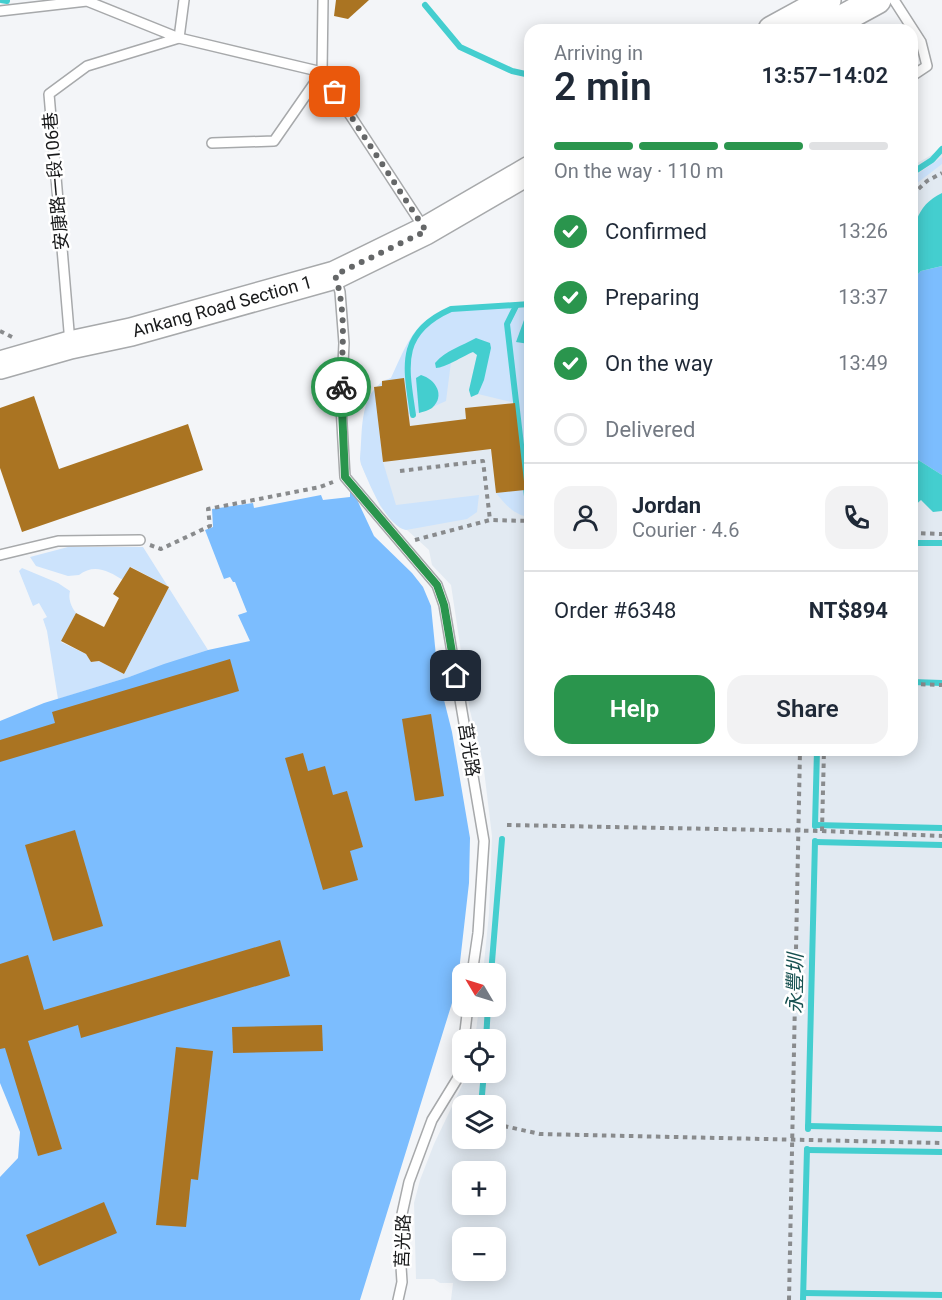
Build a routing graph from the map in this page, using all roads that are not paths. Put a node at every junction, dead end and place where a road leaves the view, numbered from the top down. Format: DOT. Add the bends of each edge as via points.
graph roads {
  1 [pos="184,0"];
  2 [pos="323,0"];
  3 [pos="827,0"];
  4 [pos="878,0"];
  5 [pos="894,0"];
  6 [pos="0,11"];
  7 [pos="783,24"];
  8 [pos="833,24"];
  9 [pos="909,24"];
  10 [pos="918,37"];
  11 [pos="179,38"];
  12 [pos="322,72"];
  13 [pos="918,72"];
  14 [pos="212,143"];
  15 [pos="524,174"];
  16 [pos="524,193"];
  17 [pos="426,231"];
  18 [pos="338,284"];
  19 [pos="70,345"];
  20 [pos="0,365"];
  21 [pos="0,383"];
  22 [pos="140,540"];
  23 [pos="0,555"];
  24 [pos="474,963"];
  25 [pos="455,1083"];
  26 [pos="398,1300"];
  1 -- 11 [label="lane"];
  2 -- 12 [label="lane"];
  3 -- 7 [label="main road"];
  4 -- 8 [label="main road"];
  5 -- 9 [label="lane"];
  6 -- 11 [label="lane" via="87,1"];
  10 -- 13 [label="lane" via="927,66"];
  11 -- 12 [label="lane"];
  11 -- 19 [label="lane, 安康路一段106巷" via="87,66 49,94"];
  12 -- 14 [label="lane" via="274,141"];
  12 -- 17 [label="lane"];
  15 -- 17 [label="main road, Ankang Road Section 1"];
  16 -- 18 [label="main road, Ankang Road Section 1" via="457,234"];
  17 -- 18 [label="main road, Ankang Road Section 1"];
  18 -- 19 [label="main road, Ankang Road Section 1"];
  18 -- 21 [label="main road, Ankang Road Section 1"];
  18 -- 24 [label="lane, 莒光路" via="344,343 341,406 345,477 437,585 444,605 484,841"];
  19 -- 20 [label="main road, Ankang Road Section 1"];
  22 -- 23 [label="lane" via="58,541"];
  25 -- 26 [label="lane, 莒光路" via="432,1120 409,1182 402,1214 402,1282"];
}
